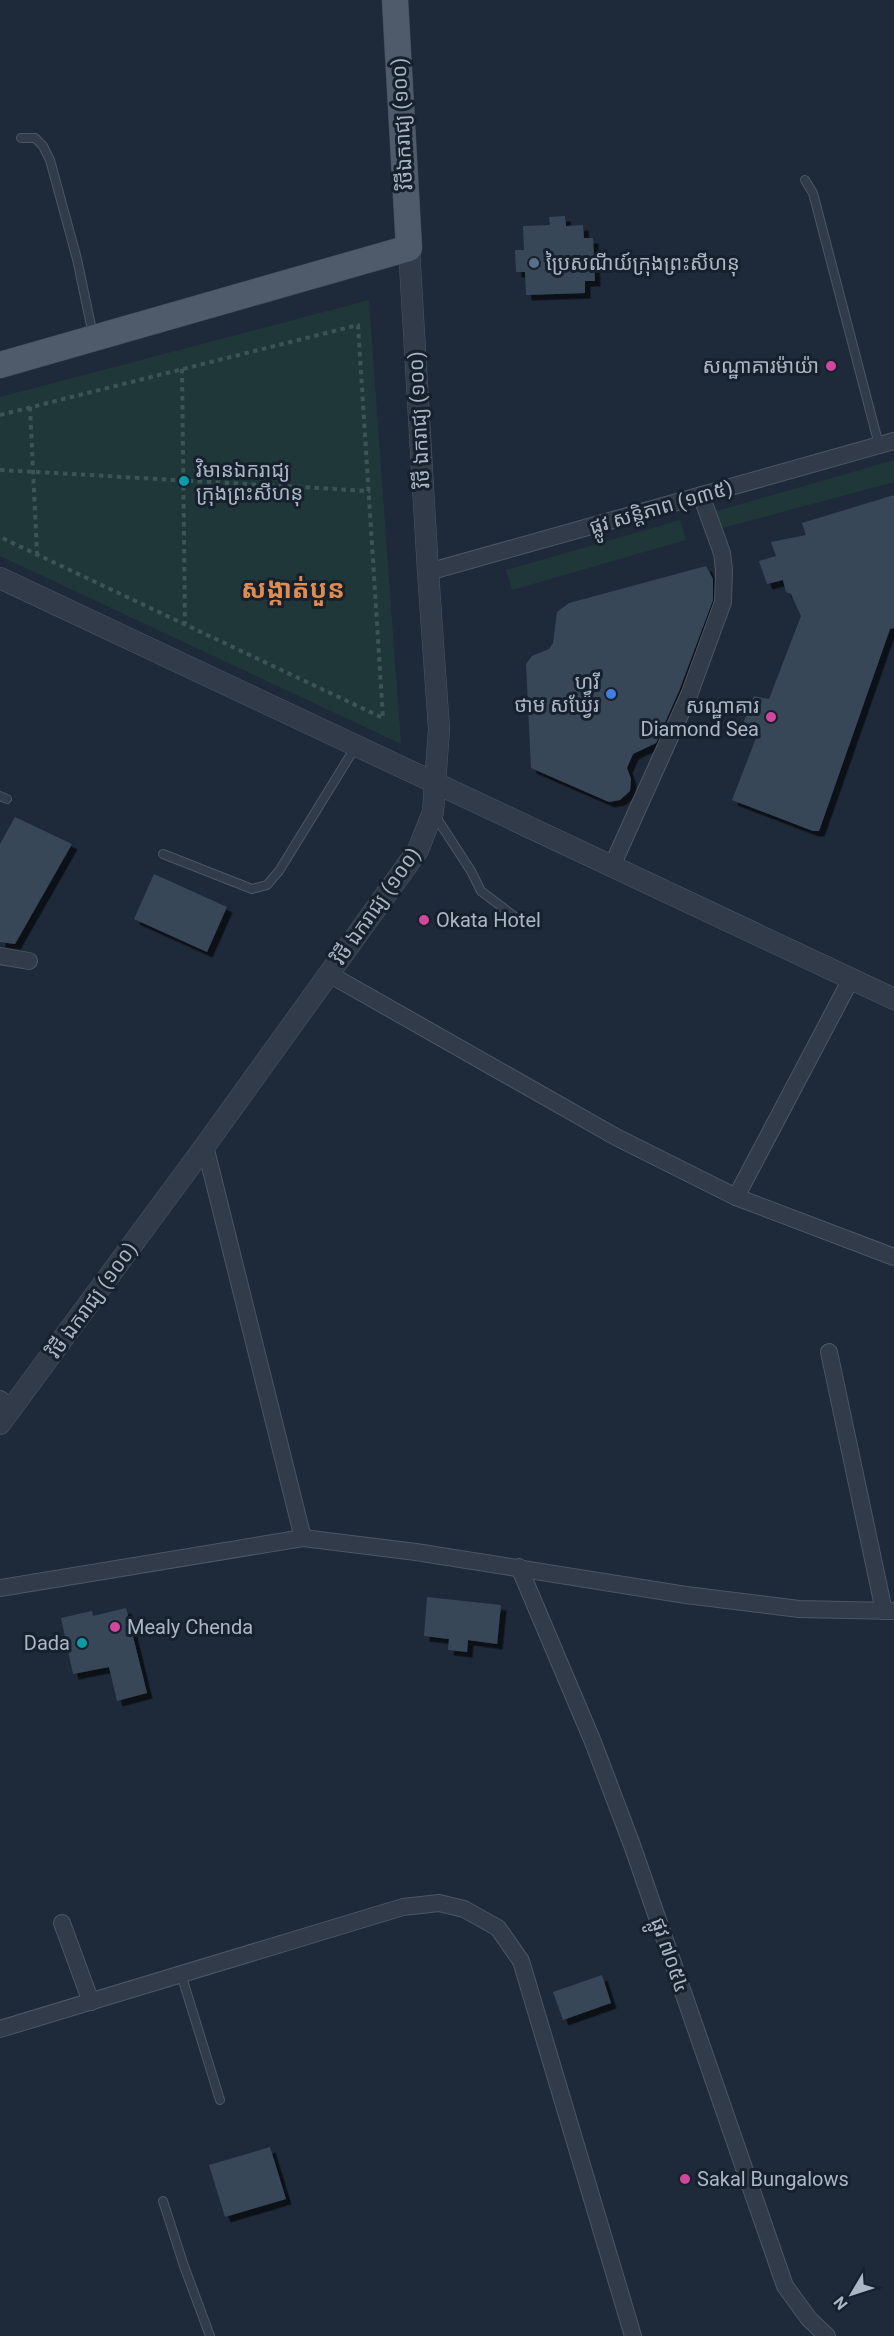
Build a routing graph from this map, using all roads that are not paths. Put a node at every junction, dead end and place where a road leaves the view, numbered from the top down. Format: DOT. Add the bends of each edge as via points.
graph roads {
  1 [pos="395,0"];
  2 [pos="21,138"];
  3 [pos="805,180"];
  4 [pos="409,248"];
  5 [pos="93,339"];
  6 [pos="0,365"];
  7 [pos="887,443"];
  8 [pos="701,495"];
  9 [pos="428,572"];
  10 [pos="0,578"];
  11 [pos="356,746"];
  12 [pos="434,784"];
  13 [pos="433,812"];
  14 [pos="163,854"];
  15 [pos="612,866"];
  16 [pos="519,920"];
  17 [pos="0,956"];
  18 [pos="29,962"];
  19 [pos="329,974"];
  20 [pos="851,979"];
  21 [pos="894,999"];
  22 [pos="205,1146"];
  23 [pos="736,1197"];
  24 [pos="894,1257"];
  25 [pos="829,1352"];
  26 [pos="4,1411"];
  27 [pos="303,1538"];
  28 [pos="519,1567"];
  29 [pos="0,1588"];
  30 [pos="889,1611"];
  31 [pos="62,1923"];
  32 [pos="181,1974"];
  33 [pos="91,2002"];
  34 [pos="0,2029"];
  35 [pos="220,2100"];
  36 [pos="163,2201"];
  37 [pos="210,2336"];
  38 [pos="633,2336"];
  39 [pos="827,2336"];
  1 -- 4 [label="main road, វិថីឯករាជ្យ (១០០)"];
  2 -- 5 [label="lane" via="35,138 50,160 77,259"];
  3 -- 7 [label="lane" via="813,193"];
  4 -- 5 [label="main road"];
  4 -- 9 [label="street, វិថី ឯករាជ្យ (១០០)"];
  5 -- 6 [label="main road"];
  7 -- 8 [label="street, ផ្លូវ សន្តិភាព (១៣៥)"];
  8 -- 9 [label="street, ផ្លូវ សន្តិភាព (១៣៥)"];
  8 -- 15 [label="street" via="722,553 723,602 689,695"];
  9 -- 12 [label="street, វិថី ឯករាជ្យ (១០០)" via="439,729"];
  10 -- 11 [label="street"];
  11 -- 12 [label="street"];
  11 -- 14 [label="lane" via="267,885 252,889"];
  12 -- 13 [label="street, វិថី ឯករាជ្យ (១០០)"];
  12 -- 15 [label="street"];
  13 -- 16 [label="lane" via="481,891"];
  13 -- 19 [label="street, វិថី ឯករាជ្យ (១០០)" via="418,850"];
  15 -- 20 [label="street"];
  17 -- 18 [label="street"];
  19 -- 22 [label="street, វិថី ឯករាជ្យ (១០០)"];
  19 -- 23 [label="street" via="616,1137"];
  20 -- 21 [label="street"];
  20 -- 23 [label="street"];
  22 -- 26 [label="street, វិថី ឯករាជ្យ (១០០)"];
  22 -- 27 [label="street"];
  23 -- 24 [label="street"];
  25 -- 30 [label="street"];
  27 -- 28 [label="street"];
  27 -- 29 [label="street"];
  28 -- 30 [label="street" via="799,1609"];
  28 -- 39 [label="street, ផ្លូវ ៧០៥៤" via="632,1845 785,2286"];
  31 -- 33 [label="street"];
  32 -- 33 [label="street"];
  32 -- 35 [label="lane"];
  32 -- 38 [label="street" via="403,1907 439,1903 464,1909 498,1928 520,1961"];
  33 -- 34 [label="street"];
  36 -- 37 [label="lane"];
}
